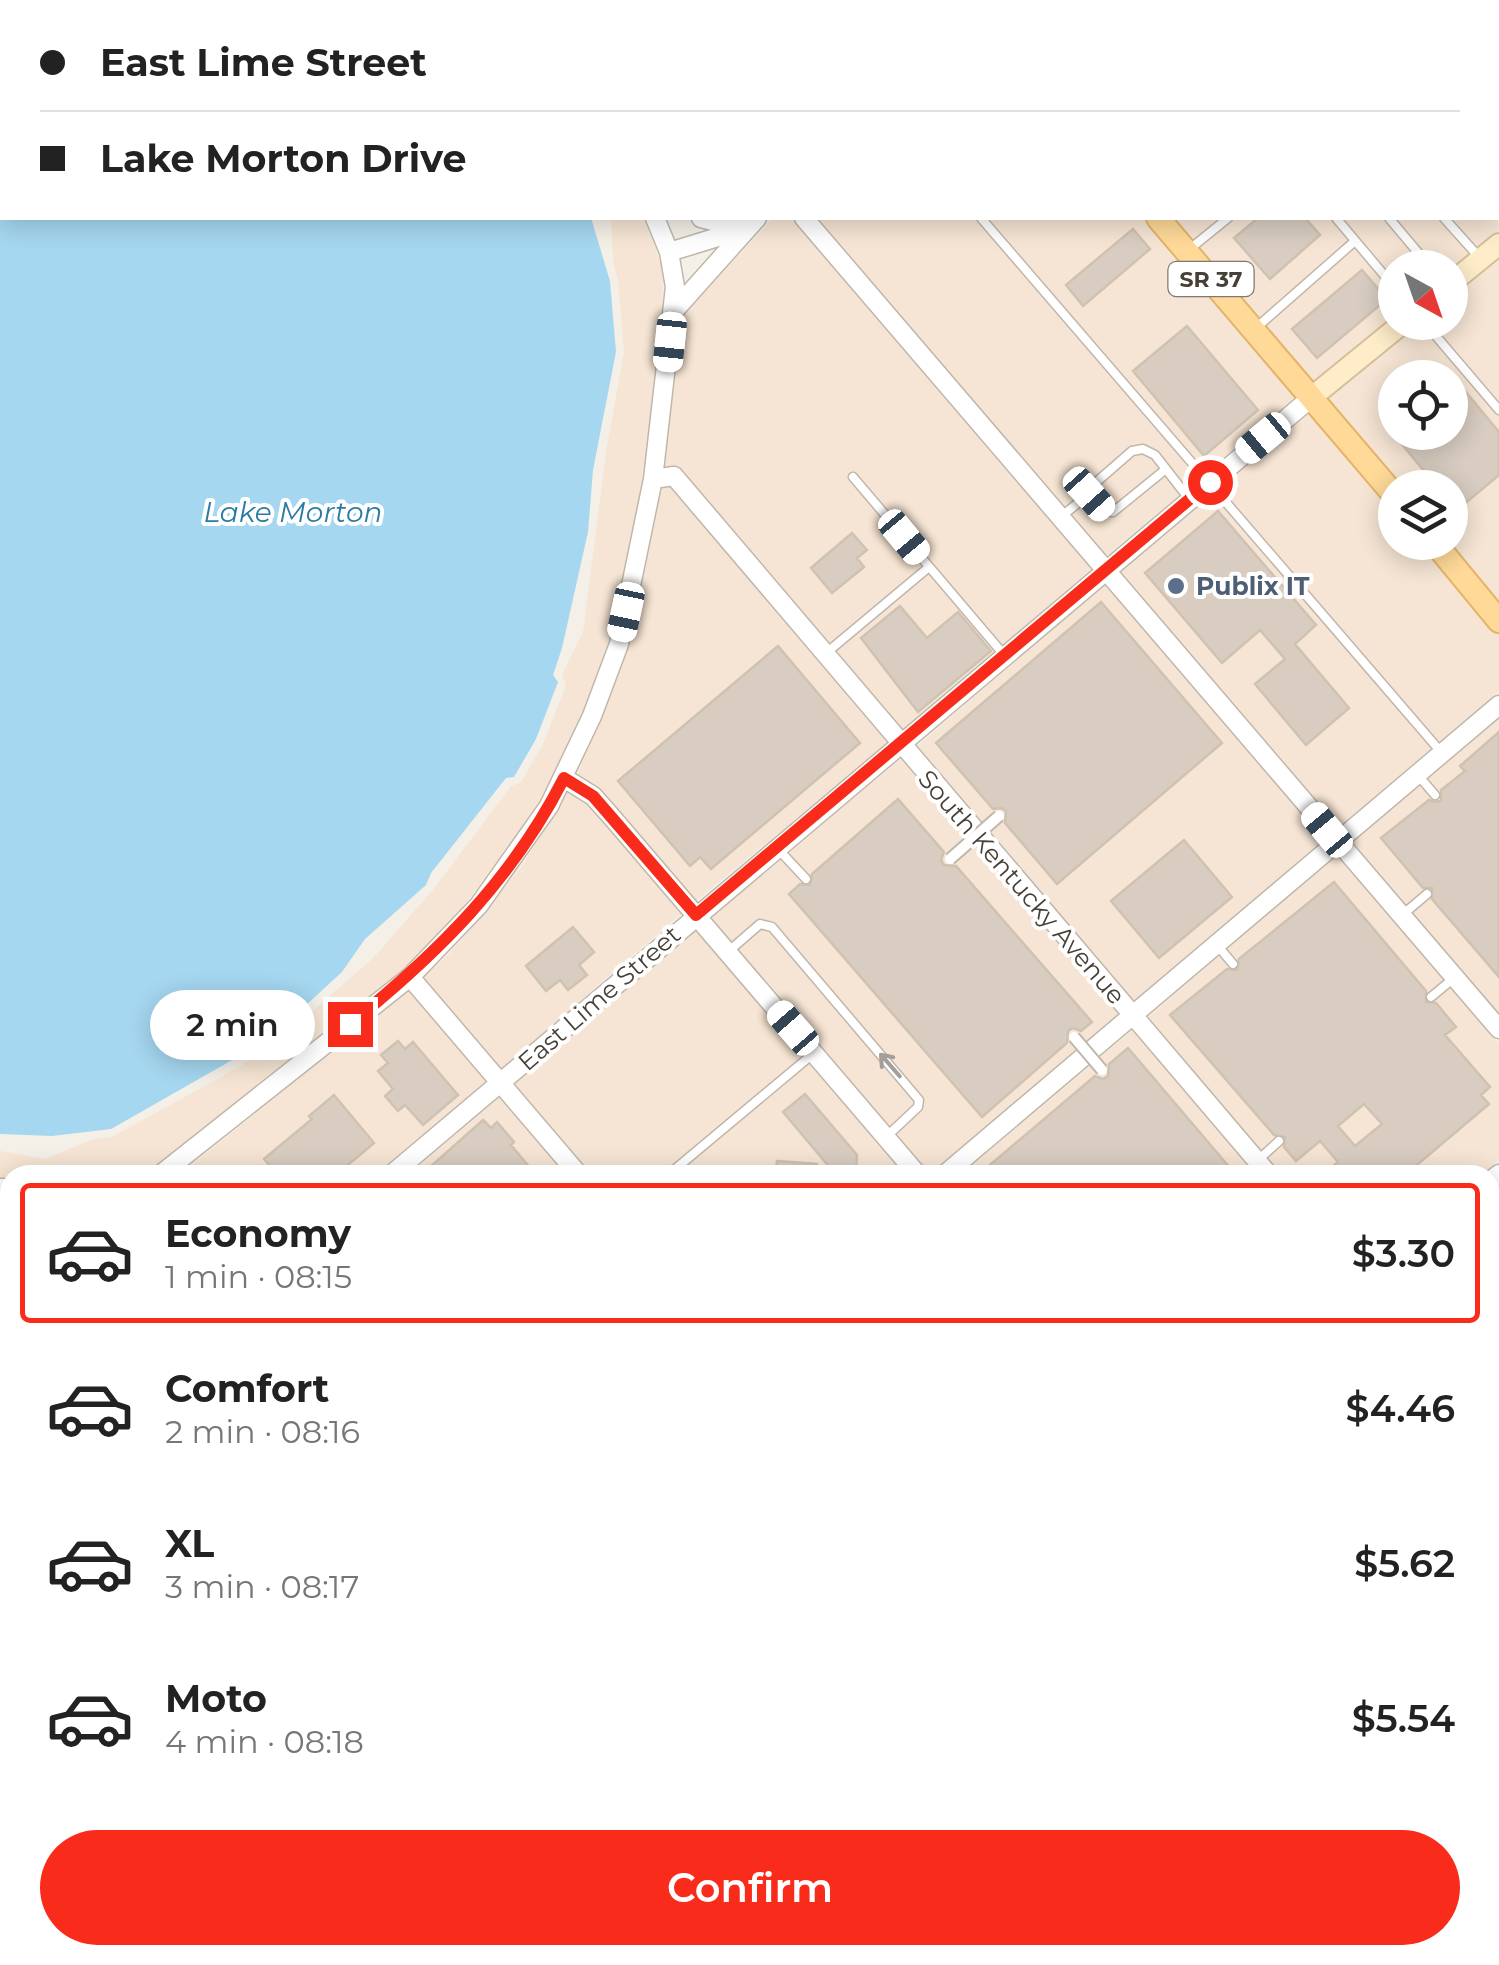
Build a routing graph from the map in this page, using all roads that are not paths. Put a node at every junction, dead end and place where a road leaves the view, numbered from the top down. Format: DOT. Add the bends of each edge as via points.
graph roads {
  1 [pos="656,220"];
  2 [pos="709,220"];
  3 [pos="734,220"];
  4 [pos="751,220"];
  5 [pos="753,220"];
  6 [pos="806,220"];
  7 [pos="982,220"];
  8 [pos="1160,220"];
  9 [pos="1226,220"];
  10 [pos="1338,220"];
  11 [pos="1392,220"];
  12 [pos="1446,220"];
  13 [pos="1356,241"];
  14 [pos="1499,244"];
  15 [pos="1417,250"];
  16 [pos="1187,251"];
  17 [pos="669,252"];
  18 [pos="1481,259"];
  19 [pos="1378,268"];
  20 [pos="1468,269"];
  21 [pos="673,312"];
  22 [pos="1254,329"];
  23 [pos="1382,340"];
  24 [pos="1439,340"];
  25 [pos="1312,398"];
  26 [pos="1499,410"];
  27 [pos="1166,469"];
  28 [pos="1378,476"];
  29 [pos="654,478"];
  30 [pos="853,478"];
  31 [pos="1210,482"];
  32 [pos="1089,494"];
  33 [pos="1190,500"];
  34 [pos="1060,517"];
  35 [pos="1449,560"];
  36 [pos="929,566"];
  37 [pos="1106,570"];
  38 [pos="1499,620"];
  39 [pos="824,654"];
  40 [pos="1005,656"];
  41 [pos="1499,705"];
  42 [pos="901,746"];
  43 [pos="1442,753"];
  44 [pos="1418,774"];
  45 [pos="564,778"];
  46 [pos="1435,795"];
  47 [pos="999,816"];
  48 [pos="1336,842"];
  49 [pos="777,848"];
  50 [pos="950,859"];
  51 [pos="806,879"];
  52 [pos="1428,894"];
  53 [pos="696,915"];
  54 [pos="1401,916"];
  55 [pos="1217,944"];
  56 [pos="728,952"];
  57 [pos="1234,964"];
  58 [pos="410,977"];
  59 [pos="1454,978"];
  60 [pos="1431,997"];
  61 [pos="1134,1016"];
  62 [pos="1499,1029"];
  63 [pos="1072,1038"];
  64 [pos="814,1053"];
  65 [pos="1086,1056"];
  66 [pos="1102,1070"];
  67 [pos="500,1084"];
  68 [pos="886,1137"];
  69 [pos="1279,1141"];
  70 [pos="173,1165"];
  71 [pos="403,1165"];
  72 [pos="570,1165"];
  73 [pos="680,1165"];
  74 [pos="910,1165"];
  75 [pos="956,1165"];
  76 [pos="1260,1165"];
  77 [pos="1265,1165"];
  1 -- 17 [label="street"];
  2 -- 3 [label="street"];
  4 -- 17 [label="street"];
  5 -- 21 [label="street"];
  6 -- 34 [label="street"];
  7 -- 31 [label="lane"];
  8 -- 16 [label="main road, SR 37"];
  9 -- 16 [label="lane"];
  10 -- 13 [label="lane"];
  11 -- 15 [label="lane"];
  12 -- 18 [label="lane"];
  13 -- 19 [label="lane"];
  13 -- 22 [label="lane"];
  14 -- 18 [label="main road"];
  16 -- 22 [label="main road, SR 37"];
  17 -- 21 [label="street"];
  18 -- 20 [label="main road"];
  21 -- 29 [label="street"];
  22 -- 25 [label="main road, SR 37"];
  23 -- 25 [label="main road"];
  24 -- 26 [label="lane"];
  25 -- 28 [label="main road, SR 37"];
  25 -- 31 [label="street, East Lime Street"];
  27 -- 32 [label="lane" via="1113,512"];
  27 -- 32 [label="lane" via="1155,454 1132,450"];
  27 -- 33 [label="lane"];
  29 -- 39 [label="street, South Kentucky Avenue" via="674,476"];
  29 -- 45 [label="street" via="619,644"];
  30 -- 36 [label="lane"];
  31 -- 33 [label="street, East Lime Street"];
  31 -- 43 [label="lane"];
  32 -- 34 [label="lane"];
  33 -- 37 [label="street, East Lime Street"];
  34 -- 37 [label="street"];
  35 -- 38 [label="main road"];
  36 -- 39 [label="lane"];
  36 -- 40 [label="lane"];
  37 -- 40 [label="street, East Lime Street"];
  37 -- 48 [label="street"];
  39 -- 42 [label="street, South Kentucky Avenue"];
  40 -- 42 [label="street, East Lime Street"];
  41 -- 43 [label="street"];
  42 -- 49 [label="street, East Lime Street"];
  42 -- 61 [label="street, South Kentucky Avenue"];
  43 -- 44 [label="street"];
  44 -- 46 [label="lane"];
  44 -- 48 [label="street"];
  45 -- 53 [label="street" via="593,796"];
  45 -- 58 [label="street" via="503,874"];
  47 -- 50 [label="street, bridge"];
  48 -- 54 [label="street"];
  48 -- 55 [label="street"];
  49 -- 51 [label="lane"];
  49 -- 53 [label="street, East Lime Street"];
  52 -- 54 [label="lane"];
  53 -- 56 [label="street"];
  53 -- 67 [label="street, East Lime Street"];
  54 -- 59 [label="street"];
  55 -- 57 [label="lane"];
  55 -- 61 [label="street"];
  56 -- 64 [label="street"];
  68 -- 56 [label="lane, one-way" via="920,1100 772,927 760,924"];
  58 -- 67 [label="street"];
  58 -- 70 [label="street"];
  59 -- 60 [label="lane"];
  59 -- 62 [label="street"];
  61 -- 65 [label="street"];
  61 -- 76 [label="street, South Kentucky Avenue"];
  63 -- 65 [label="lane"];
  63 -- 66 [label="street, bridge"];
  64 -- 68 [label="street"];
  64 -- 73 [label="lane"];
  65 -- 75 [label="street"];
  67 -- 71 [label="street, East Lime Street"];
  67 -- 72 [label="street"];
  68 -- 74 [label="street"];
  69 -- 77 [label="lane"];
}
